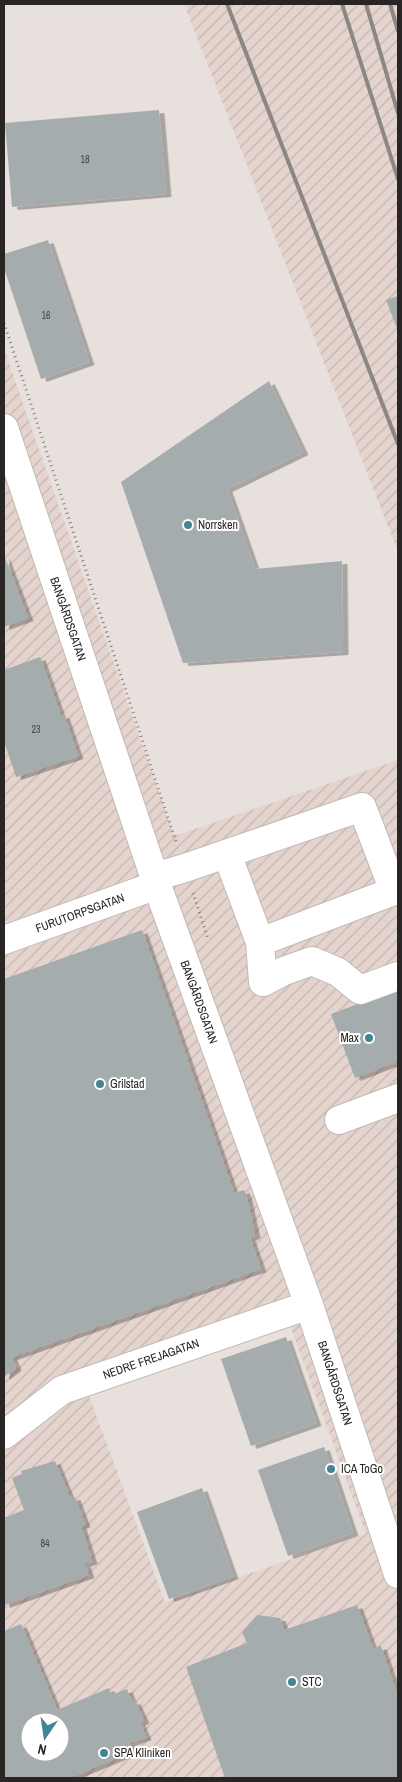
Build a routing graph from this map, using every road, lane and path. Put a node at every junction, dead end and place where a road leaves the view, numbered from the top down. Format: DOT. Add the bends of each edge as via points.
graph roads {
  1 [pos="4,323"];
  2 [pos="4,428"];
  3 [pos="226,854"];
  4 [pos="185,868"];
  5 [pos="155,881"];
  6 [pos="4,940"];
  7 [pos="208,940"];
  8 [pos="260,942"];
  9 [pos="398,976"];
  10 [pos="398,1098"];
  11 [pos="339,1120"];
  12 [pos="309,1305"];
  13 [pos="4,1435"];
  14 [pos="398,1574"];
  1 -- 4 [label="path"];
  2 -- 5 [label="street, BANGÅRDSGATAN"];
  3 -- 4 [label="street, FURUTORPSGATAN"];
  3 -- 8 [label="street"];
  3 -- 8 [label="street, FURUTORPSGATAN" via="362,807 375,840 394,891"];
  4 -- 5 [label="street, FURUTORPSGATAN"];
  4 -- 7 [label="path"];
  5 -- 6 [label="street, FURUTORPSGATAN"];
  5 -- 12 [label="street, BANGÅRDSGATAN"];
  8 -- 9 [label="street" via="263,982 312,961 338,972 360,990"];
  10 -- 11 [label="street"];
  12 -- 13 [label="street, NEDRE FREJAGATAN" via="62,1390"];
  12 -- 14 [label="street, BANGÅRDSGATAN"];
}
